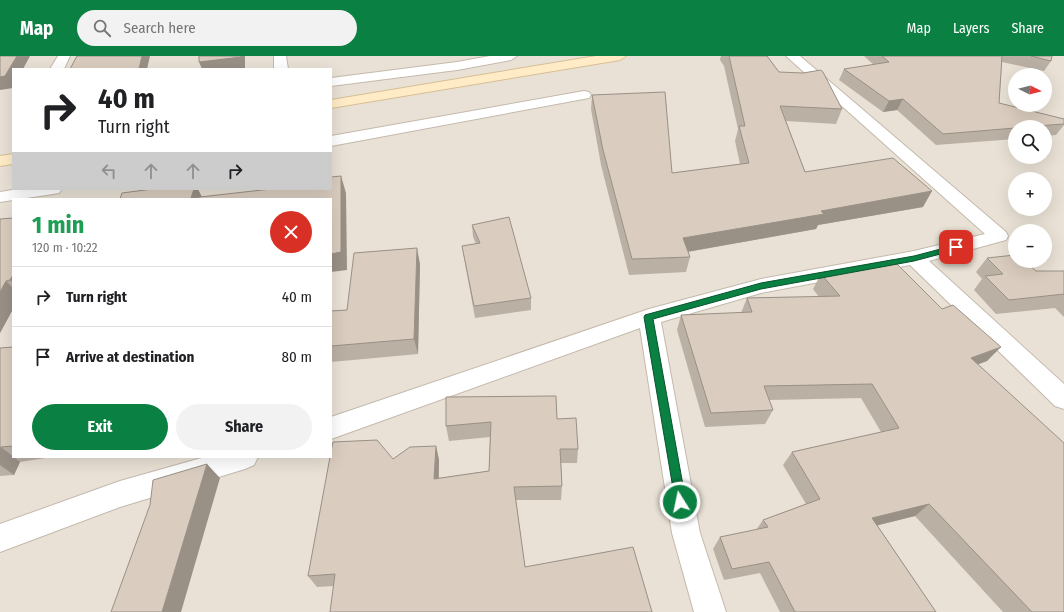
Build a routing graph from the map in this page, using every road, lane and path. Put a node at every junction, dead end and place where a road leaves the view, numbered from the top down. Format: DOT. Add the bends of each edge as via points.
graph roads {
  1 [pos="64,56"];
  2 [pos="280,56"];
  3 [pos="511,56"];
  4 [pos="620,56"];
  5 [pos="792,56"];
  6 [pos="58,68"];
  7 [pos="281,68"];
  8 [pos="332,82"];
  9 [pos="584,95"];
  10 [pos="332,104"];
  11 [pos="332,141"];
  12 [pos="12,159"];
  13 [pos="0,161"];
  14 [pos="46,190"];
  15 [pos="0,197"];
  16 [pos="914,258"];
  17 [pos="648,317"];
  18 [pos="1064,399"];
  19 [pos="332,428"];
  20 [pos="242,458"];
  21 [pos="0,538"];
  22 [pos="710,612"];
  1 -- 6 [label="street"];
  2 -- 7 [label="street"];
  3 -- 8 [label="street" via="457,66"];
  4 -- 10 [label="main road"];
  5 -- 16 [label="street" via="999,236"];
  9 -- 11 [label="street"];
  12 -- 13 [label="main road"];
  14 -- 15 [label="street"];
  16 -- 17 [label="street" via="761,286"];
  16 -- 18 [label="street"];
  17 -- 19 [label="street"];
  17 -- 22 [label="street" via="686,533"];
  20 -- 21 [label="street" via="120,494"];
}
